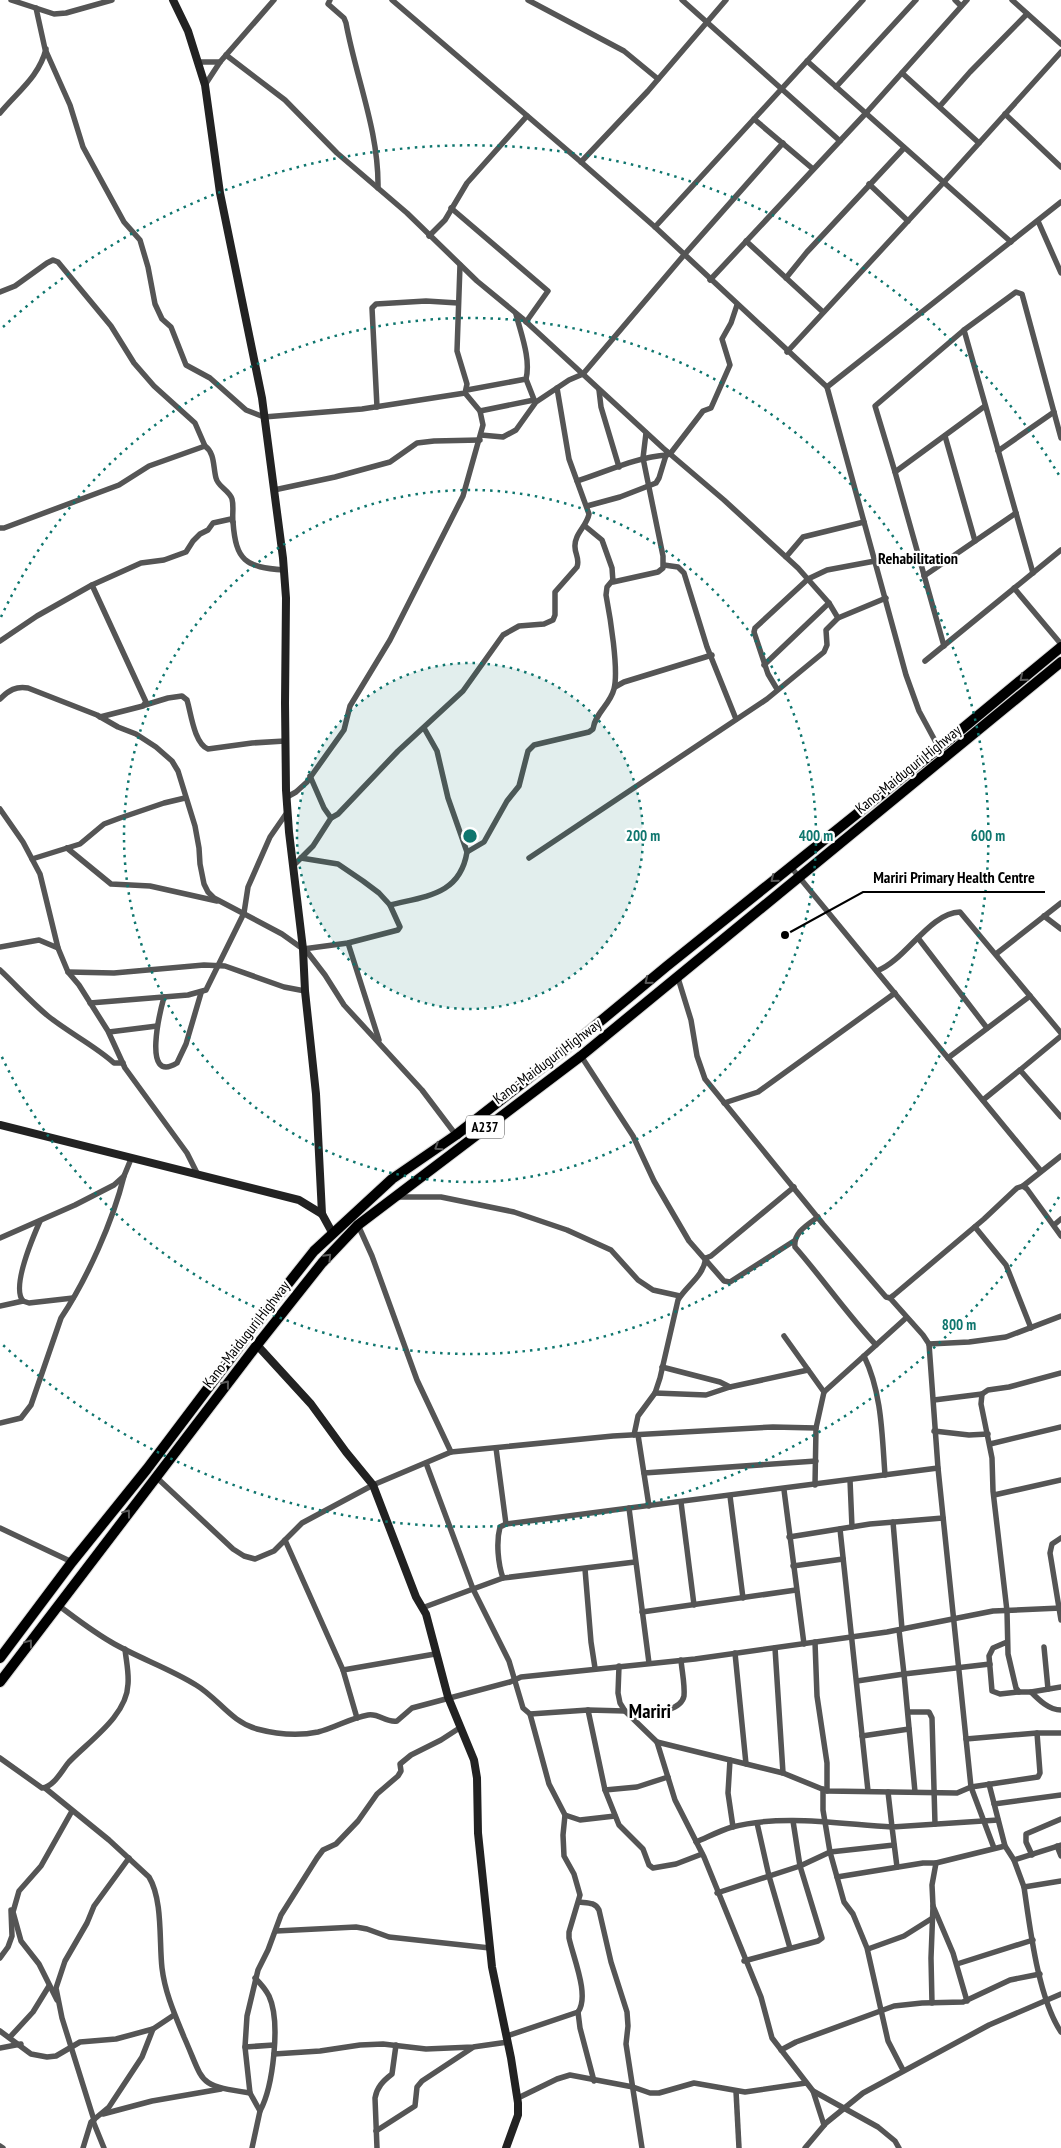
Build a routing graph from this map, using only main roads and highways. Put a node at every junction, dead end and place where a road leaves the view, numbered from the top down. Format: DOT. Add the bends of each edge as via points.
graph roads {
  1 [pos="1061,646"];
  2 [pos="1061,662"];
  3 [pos="0,1658"];
  4 [pos="0,1682"];
  1 -- 3 [label="highway, Kano-Maiduguri Highway / A237, one-way" via="579,1039 456,1135 392,1179 314,1251"];
  4 -- 2 [label="highway, Kano-Maiduguri Highway / A237, one-way" via="256,1345 322,1263 358,1225 678,978"];
}
